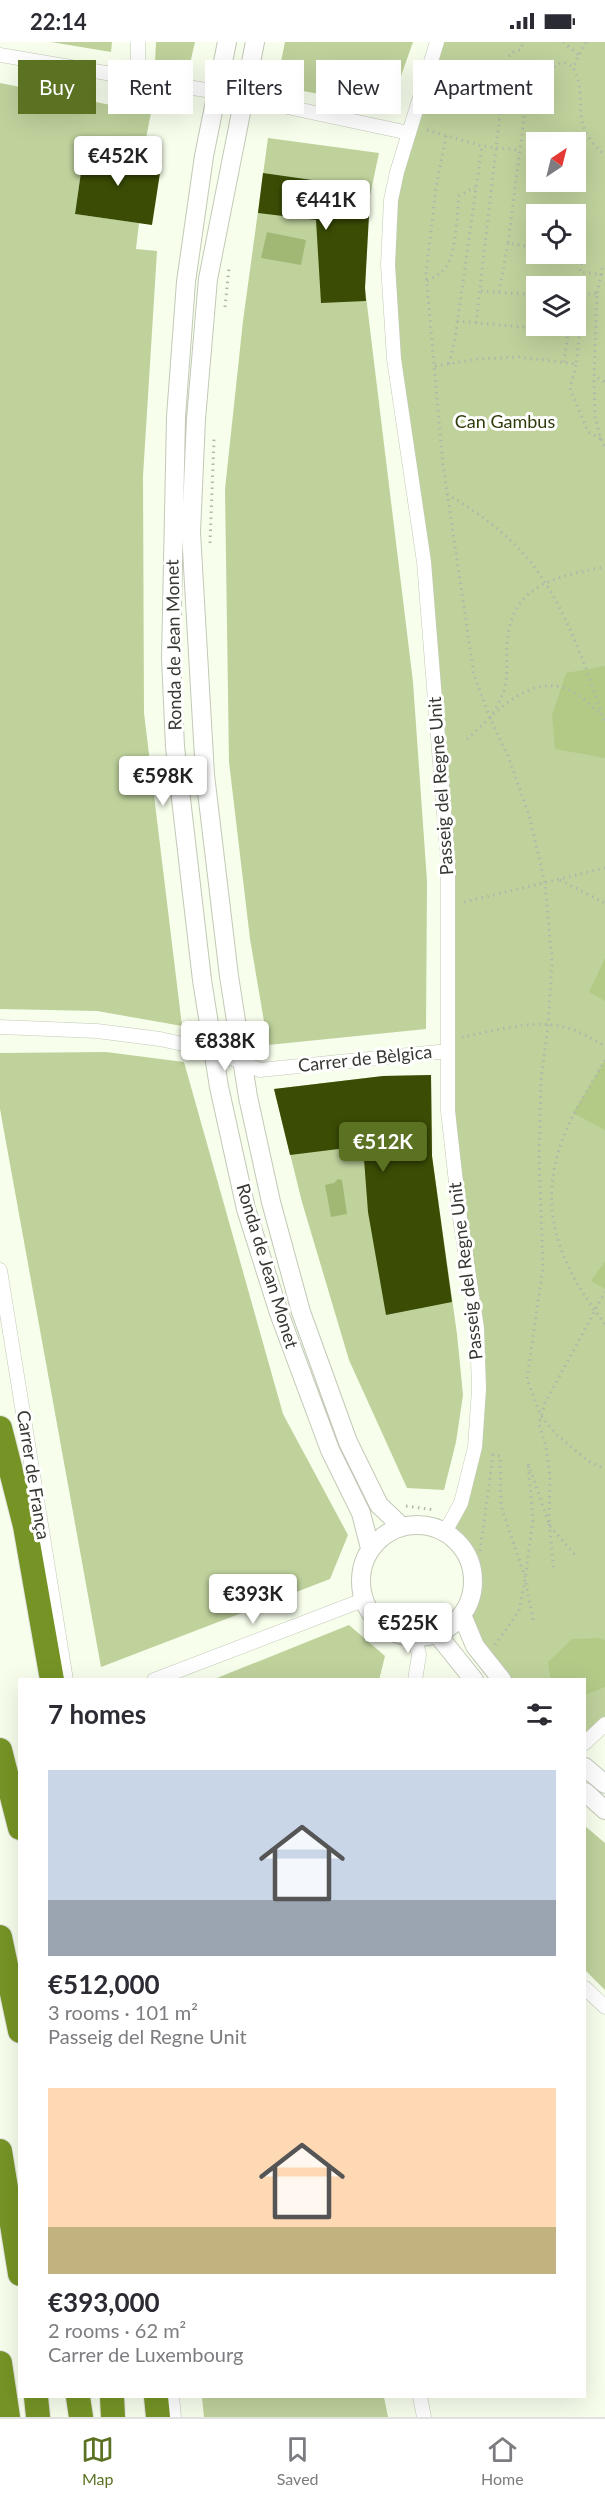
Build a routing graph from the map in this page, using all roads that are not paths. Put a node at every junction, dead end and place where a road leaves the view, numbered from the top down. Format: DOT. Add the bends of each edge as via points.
graph roads {
  1 [pos="138,42"];
  2 [pos="227,42"];
  3 [pos="255,42"];
  4 [pos="437,42"];
  5 [pos="0,55"];
  6 [pos="138,60"];
  7 [pos="223,60"];
  8 [pos="251,60"];
  9 [pos="108,73"];
  10 [pos="304,111"];
  11 [pos="213,114"];
  12 [pos="240,114"];
  13 [pos="409,133"];
  14 [pos="0,1027"];
  15 [pos="214,1051"];
  16 [pos="448,1051"];
  17 [pos="243,1063"];
  18 [pos="0,1270"];
  19 [pos="0,1428"];
  20 [pos="401,1526"];
  21 [pos="445,1532"];
  22 [pos="370,1548"];
  23 [pos="363,1600"];
  24 [pos="462,1616"];
  25 [pos="437,1634"];
  26 [pos="415,1637"];
  27 [pos="52,1678"];
  28 [pos="66,1678"];
  29 [pos="159,1678"];
  30 [pos="415,1678"];
  31 [pos="472,1678"];
  32 [pos="500,1678"];
  33 [pos="605,1724"];
  34 [pos="586,1742"];
  35 [pos="0,1750"];
  36 [pos="586,1768"];
  37 [pos="605,1784"];
  38 [pos="586,1793"];
  39 [pos="605,1810"];
  40 [pos="18,1820"];
  41 [pos="0,1937"];
  42 [pos="586,1989"];
  43 [pos="605,2007"];
  44 [pos="18,2022"];
  45 [pos="0,2151"];
  46 [pos="18,2262"];
  47 [pos="0,2363"];
  48 [pos="36,2398"];
  49 [pos="78,2398"];
  50 [pos="112,2398"];
  51 [pos="156,2398"];
  52 [pos="172,2398"];
  53 [pos="420,2398"];
  54 [pos="8,2417"];
  55 [pos="38,2417"];
  56 [pos="81,2417"];
  57 [pos="113,2417"];
  58 [pos="158,2417"];
  59 [pos="174,2417"];
  60 [pos="424,2417"];
  1 -- 6 [label="street"];
  2 -- 7 [label="street, Ronda de Jean Monet"];
  3 -- 8 [label="street, Ronda de Jean Monet"];
  4 -- 13 [label="street, Passeig del Regne Unit"];
  5 -- 9 [label="street"];
  10 -- 13 [label="street"];
  11 -- 15 [label="street, Ronda de Jean Monet" via="186,282 176,417 171,658 186,850"];
  12 -- 17 [label="street, Ronda de Jean Monet" via="208,279 191,532 205,775"];
  13 -- 16 [label="street, Passeig del Regne Unit" via="391,200 388,265 394,359 424,562 448,863"];
  14 -- 15 [label="street, Carrer de Bèlgica" via="97,1031"];
  15 -- 17 [label="street, Carrer de Bèlgica"];
  15 -- 22 [label="street, Ronda de Jean Monet" via="246,1209 283,1324 330,1450 361,1513"];
  16 -- 17 [label="street, Carrer de Bèlgica" via="260,1070"];
  16 -- 21 [label="street, Passeig del Regne Unit" via="448,1111 459,1218 477,1328 479,1389 475,1448 461,1503"];
  17 -- 20 [label="street, Ronda de Jean Monet" via="271,1202 301,1312 348,1442 379,1504"];
  18 -- 28 [label="street, Carrer de França"];
  19 -- 27 [label="highway" via="25,1526"];
  20 -- 21 [label="street" via="424,1524"];
  20 -- 22 [label="street" via="384,1534"];
  21 -- 24 [label="street" via="462,1546 474,1581"];
  22 -- 23 [label="street" via="362,1564"];
  23 -- 26 [label="street" via="383,1627"];
  23 -- 29 [label="street"];
  24 -- 25 [label="street"];
  24 -- 32 [label="street" via="475,1646"];
  25 -- 26 [label="street"];
  25 -- 31 [label="street"];
  26 -- 30 [label="street" via="419,1655"];
  33 -- 34 [label="street"];
  35 -- 40 [label="highway"];
  36 -- 37 [label="street"];
  38 -- 39 [label="street"];
  41 -- 44 [label="highway"];
  42 -- 43 [label="street"];
  45 -- 46 [label="highway"];
  47 -- 54 [label="highway"];
  48 -- 55 [label="highway"];
  49 -- 56 [label="highway"];
  50 -- 57 [label="highway"];
  51 -- 58 [label="highway"];
  52 -- 59 [label="street"];
  53 -- 60 [label="street"];
}
